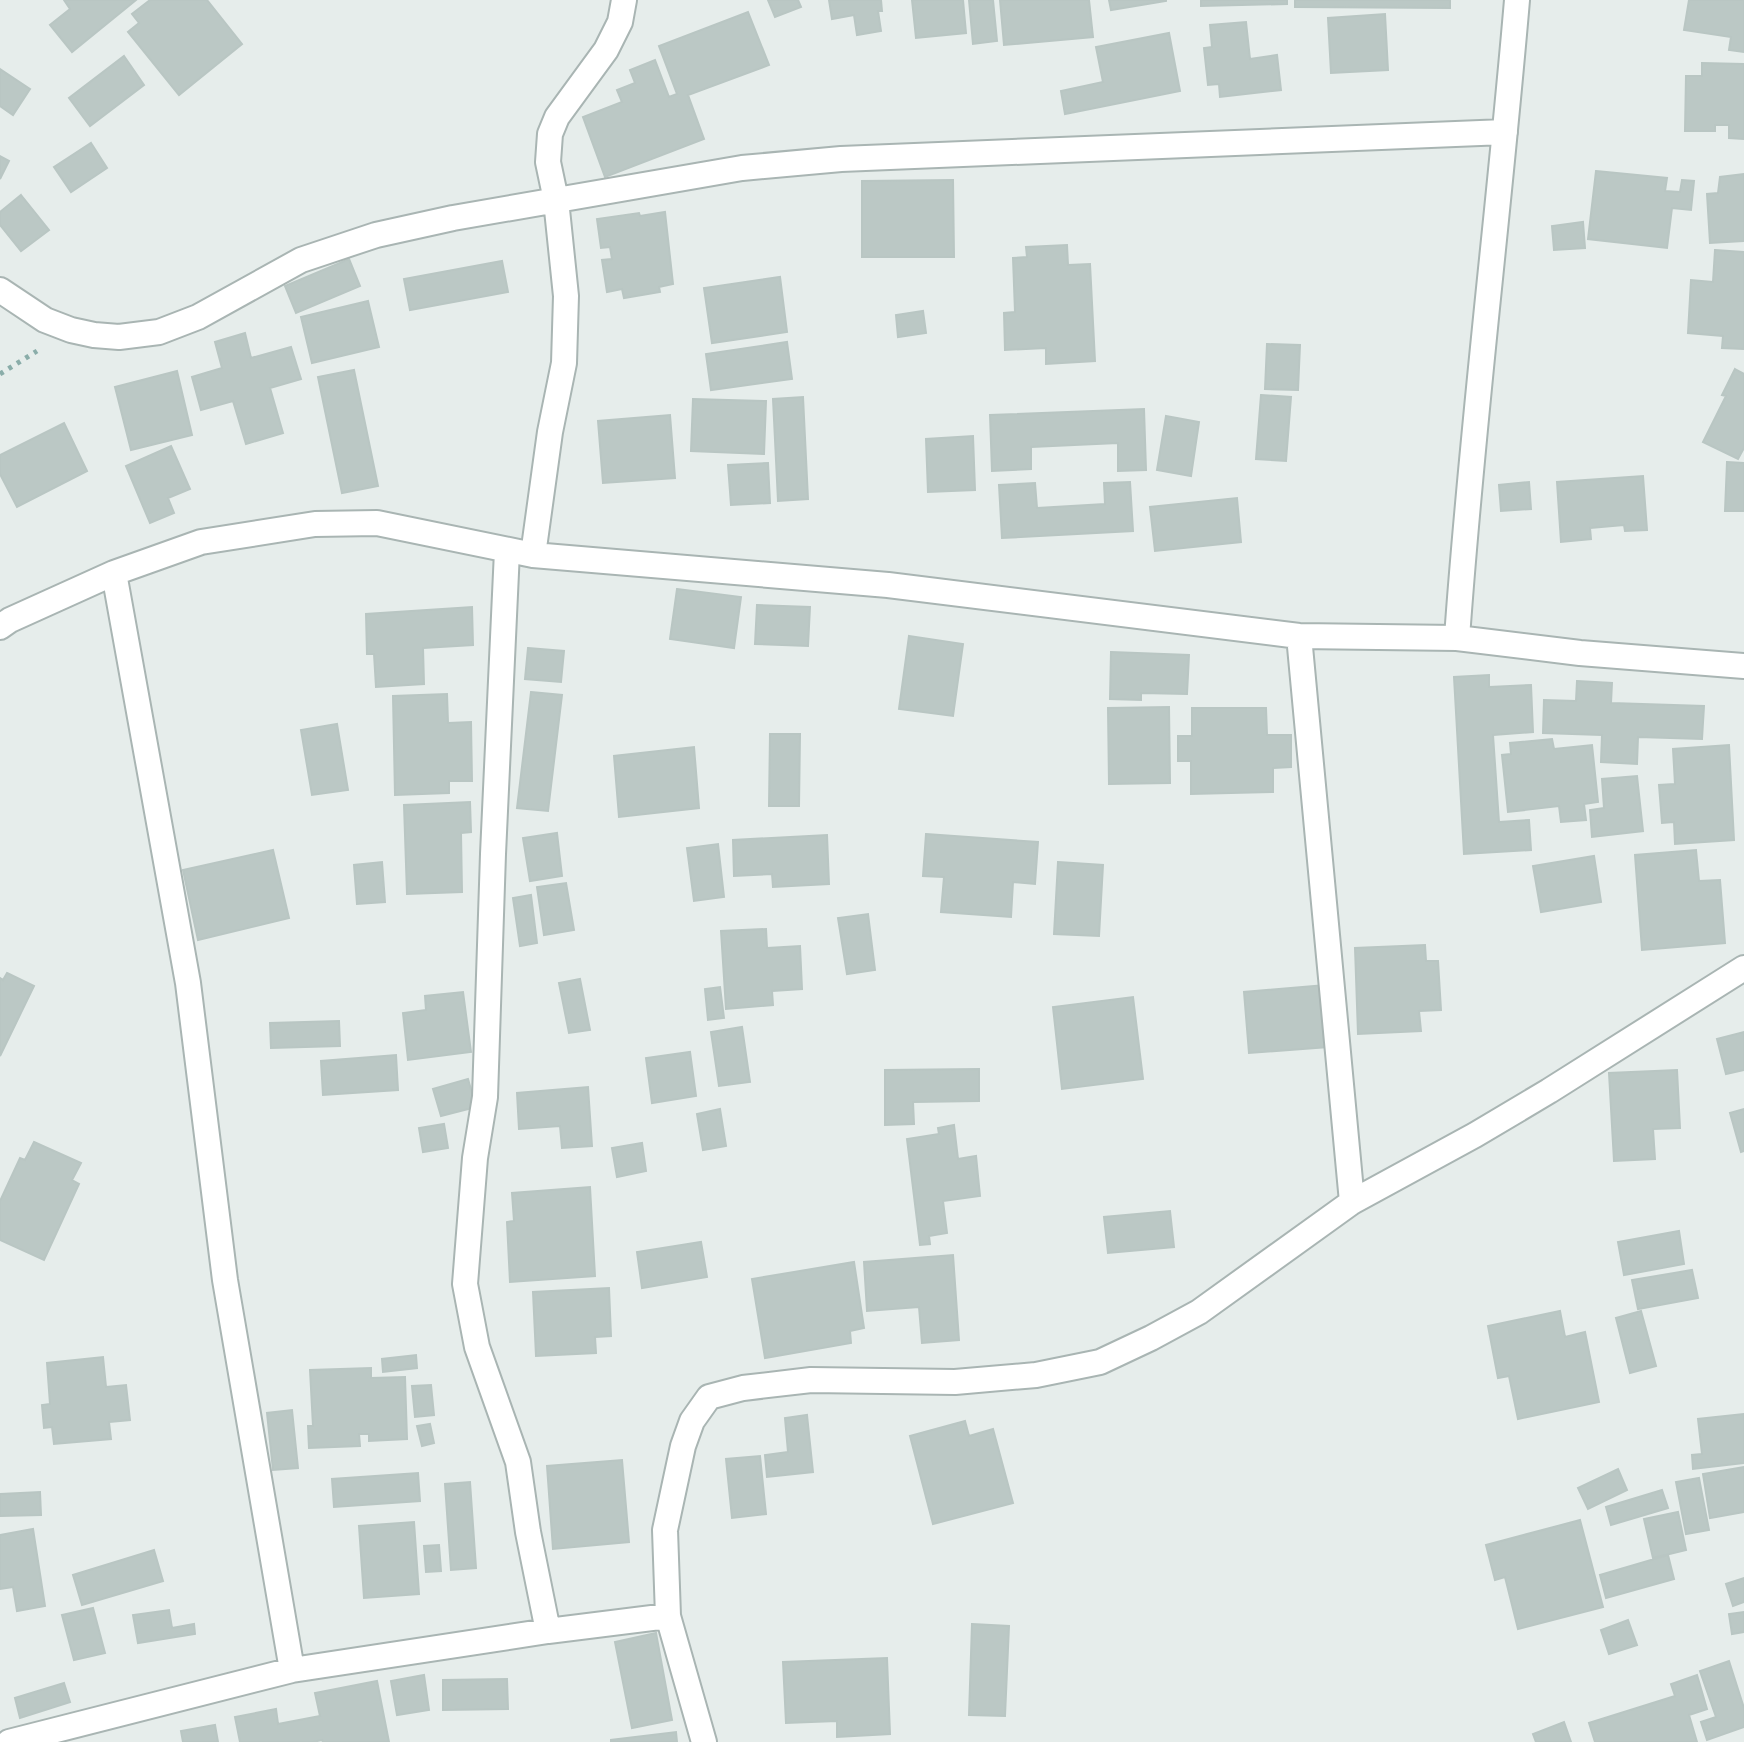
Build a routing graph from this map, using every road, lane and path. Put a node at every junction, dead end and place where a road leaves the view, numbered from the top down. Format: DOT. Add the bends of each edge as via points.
graph roads {
  1 [pos="624,0"];
  2 [pos="1517,0"];
  3 [pos="1505,132"];
  4 [pos="556,200"];
  5 [pos="0,290"];
  6 [pos="507,551"];
  7 [pos="533,555"];
  8 [pos="114,573"];
  9 [pos="0,627"];
  10 [pos="1299,636"];
  11 [pos="1457,638"];
  12 [pos="1744,666"];
  13 [pos="1744,968"];
  14 [pos="1352,1202"];
  15 [pos="668,1616"];
  16 [pos="548,1631"];
  17 [pos="292,1670"];
  18 [pos="9,1742"];
  19 [pos="704,1742"];
  1 -- 4 [label="street" via="606,50 550,134 548,162"];
  2 -- 3 [label="street"];
  3 -- 4 [label="street" via="841,159 742,168"];
  3 -- 11 [label="street"];
  4 -- 5 [label="street" via="453,218 338,247 301,260 198,317 159,332 119,337 71,330 45,320"];
  4 -- 7 [label="street" via="566,296 564,363"];
  6 -- 7 [label="street"];
  6 -- 8 [label="street" via="377,523 315,524 201,542"];
  6 -- 16 [label="street" via="485,1097 465,1284 477,1347 518,1462"];
  7 -- 10 [label="street" via="888,585"];
  8 -- 9 [label="street"];
  8 -- 17 [label="street" via="188,983 225,1280"];
  10 -- 11 [label="street"];
  10 -- 14 [label="street"];
  11 -- 12 [label="street"];
  13 -- 14 [label="street" via="1524,1106"];
  14 -- 15 [label="street" via="1199,1312 1100,1362 1036,1375 955,1382 811,1380 709,1397 683,1446 665,1530"];
  15 -- 16 [label="street"];
  15 -- 19 [label="street"];
  16 -- 17 [label="street"];
  17 -- 18 [label="street"];
}
